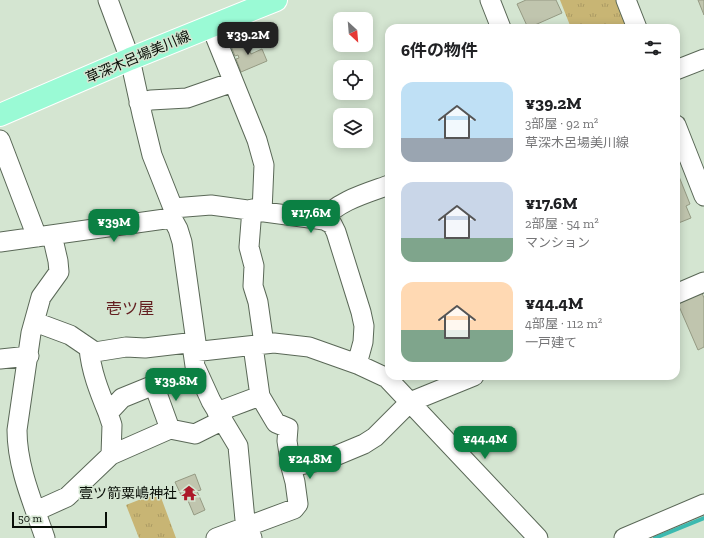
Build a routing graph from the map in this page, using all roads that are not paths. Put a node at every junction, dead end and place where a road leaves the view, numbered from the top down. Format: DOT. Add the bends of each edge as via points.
graph roads {
  1 [pos="108,0"];
  2 [pos="276,0"];
  3 [pos="490,0"];
  4 [pos="626,0"];
  5 [pos="499,24"];
  6 [pos="635,24"];
  7 [pos="211,26"];
  8 [pos="130,59"];
  9 [pos="704,59"];
  10 [pos="680,68"];
  11 [pos="233,82"];
  12 [pos="139,103"];
  13 [pos="0,116"];
  14 [pos="680,135"];
  15 [pos="0,140"];
  16 [pos="385,187"];
  17 [pos="704,196"];
  18 [pos="257,211"];
  19 [pos="172,213"];
  20 [pos="324,220"];
  21 [pos="44,236"];
  22 [pos="0,242"];
  23 [pos="704,282"];
  24 [pos="680,292"];
  25 [pos="34,322"];
  26 [pos="258,345"];
  27 [pos="195,347"];
  28 [pos="89,348"];
  29 [pos="28,356"];
  30 [pos="0,359"];
  31 [pos="357,364"];
  32 [pos="199,376"];
  33 [pos="385,377"];
  34 [pos="389,380"];
  35 [pos="464,380"];
  36 [pos="154,385"];
  37 [pos="260,396"];
  38 [pos="410,402"];
  39 [pos="108,413"];
  40 [pos="220,416"];
  41 [pos="170,429"];
  42 [pos="111,455"];
  43 [pos="291,466"];
  44 [pos="704,504"];
  45 [pos="36,511"];
  46 [pos="250,532"];
  47 [pos="45,538"];
  48 [pos="216,538"];
  49 [pos="538,538"];
  50 [pos="624,538"];
  1 -- 8 [label="street"];
  2 -- 7 [label="main road, 草深木呂場美川線"];
  3 -- 5 [label="street"];
  4 -- 6 [label="street"];
  7 -- 8 [label="main road, 草深木呂場美川線"];
  7 -- 11 [label="street"];
  8 -- 12 [label="street"];
  8 -- 13 [label="main road, 草深木呂場美川線"];
  9 -- 10 [label="street"];
  11 -- 12 [label="street" via="187,98"];
  11 -- 18 [label="street" via="264,165"];
  12 -- 19 [label="street" via="152,155"];
  14 -- 17 [label="street"];
  15 -- 21 [label="street"];
  16 -- 20 [label="street" via="349,201 328,213"];
  18 -- 19 [label="street" via="211,205"];
  18 -- 20 [label="street"];
  18 -- 26 [label="street" via="249,247 254,266 253,286 258,302"];
  19 -- 21 [label="street"];
  19 -- 27 [label="street" via="182,242"];
  20 -- 31 [label="street" via="332,224 336,232 361,312 364,326 363,342"];
  21 -- 22 [label="street"];
  21 -- 25 [label="street" via="58,261 59,272 41,297"];
  23 -- 24 [label="street"];
  25 -- 28 [label="street" via="70,335"];
  25 -- 29 [label="street"];
  26 -- 27 [label="street"];
  26 -- 31 [label="street" via="309,347"];
  26 -- 37 [label="street"];
  27 -- 28 [label="street" via="126,347 95,352"];
  27 -- 32 [label="street" via="195,366"];
  28 -- 39 [label="street" via="90,364"];
  29 -- 30 [label="street"];
  29 -- 45 [label="street" via="16,430 16,445"];
  31 -- 33 [label="street"];
  32 -- 36 [label="street"];
  32 -- 40 [label="street"];
  34 -- 38 [label="street"];
  35 -- 38 [label="street"];
  36 -- 39 [label="street" via="122,398"];
  36 -- 41 [label="street"];
  37 -- 40 [label="street"];
  37 -- 43 [label="street" via="276,423 288,428"];
  38 -- 43 [label="street" via="364,444 328,459"];
  38 -- 49 [label="street"];
  39 -- 42 [label="street" via="112,425"];
  40 -- 41 [label="street" via="195,434"];
  40 -- 46 [label="street" via="238,446 242,503"];
  41 -- 42 [label="street"];
  42 -- 45 [label="street" via="67,497"];
  43 -- 46 [label="street" via="298,504 294,509"];
  44 -- 50 [label="street"];
  45 -- 47 [label="street"];
  46 -- 48 [label="street"];
}
